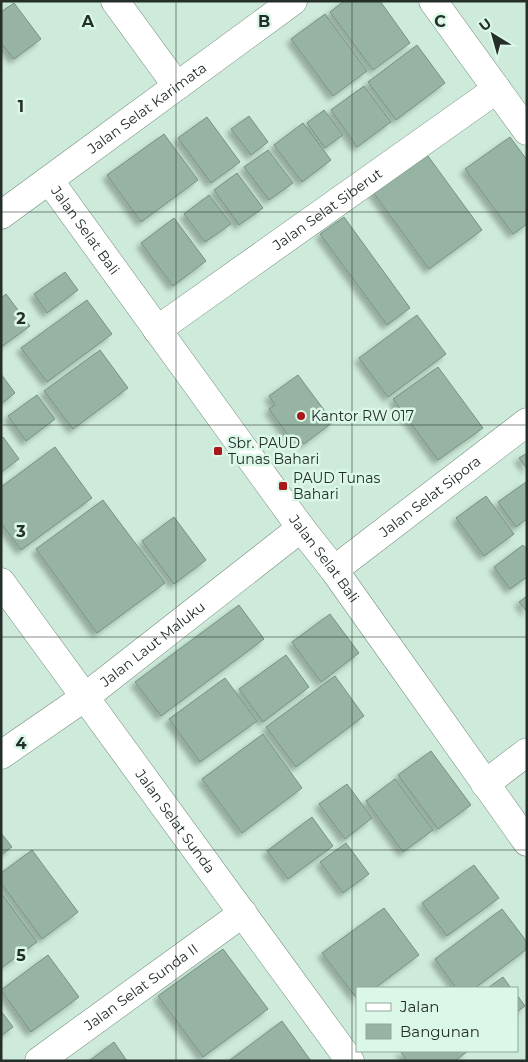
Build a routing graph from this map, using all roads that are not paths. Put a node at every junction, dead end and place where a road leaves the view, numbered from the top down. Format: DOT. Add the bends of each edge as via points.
graph roads {
  1 [pos="115,1"];
  2 [pos="293,1"];
  3 [pos="433,1"];
  4 [pos="177,86"];
  5 [pos="497,88"];
  6 [pos="527,131"];
  7 [pos="49,180"];
  8 [pos="1,215"];
  9 [pos="157,330"];
  10 [pos="527,422"];
  11 [pos="301,528"];
  12 [pos="334,570"];
  13 [pos="1,582"];
  14 [pos="85,697"];
  15 [pos="527,752"];
  16 [pos="1,755"];
  17 [pos="485,784"];
  18 [pos="527,842"];
  19 [pos="243,913"];
  20 [pos="39,1061"];
  21 [pos="350,1061"];
  1 -- 4 [label="street"];
  2 -- 4 [label="street, Jalan Selat Karimata"];
  3 -- 5 [label="street"];
  4 -- 7 [label="street, Jalan Selat Karimata"];
  5 -- 6 [label="street"];
  5 -- 9 [label="street, Jalan Selat Siberut"];
  7 -- 8 [label="street, Jalan Selat Karimata"];
  7 -- 9 [label="street, Jalan Selat Bali"];
  9 -- 11 [label="street, Jalan Selat Bali"];
  10 -- 12 [label="street, Jalan Selat Sipora"];
  11 -- 12 [label="street, Jalan Selat Bali"];
  11 -- 14 [label="street, Jalan Laut Maluku"];
  12 -- 17 [label="street, Jalan Selat Bali"];
  13 -- 14 [label="street, Jalan Selat Sunda"];
  14 -- 16 [label="street, Jalan Laut Maluku"];
  14 -- 19 [label="street, Jalan Selat Sunda"];
  15 -- 17 [label="street"];
  17 -- 18 [label="street, Jalan Selat Bali"];
  19 -- 20 [label="street, Jalan Selat Sunda II"];
  19 -- 21 [label="street, Jalan Selat Sunda"];
}
